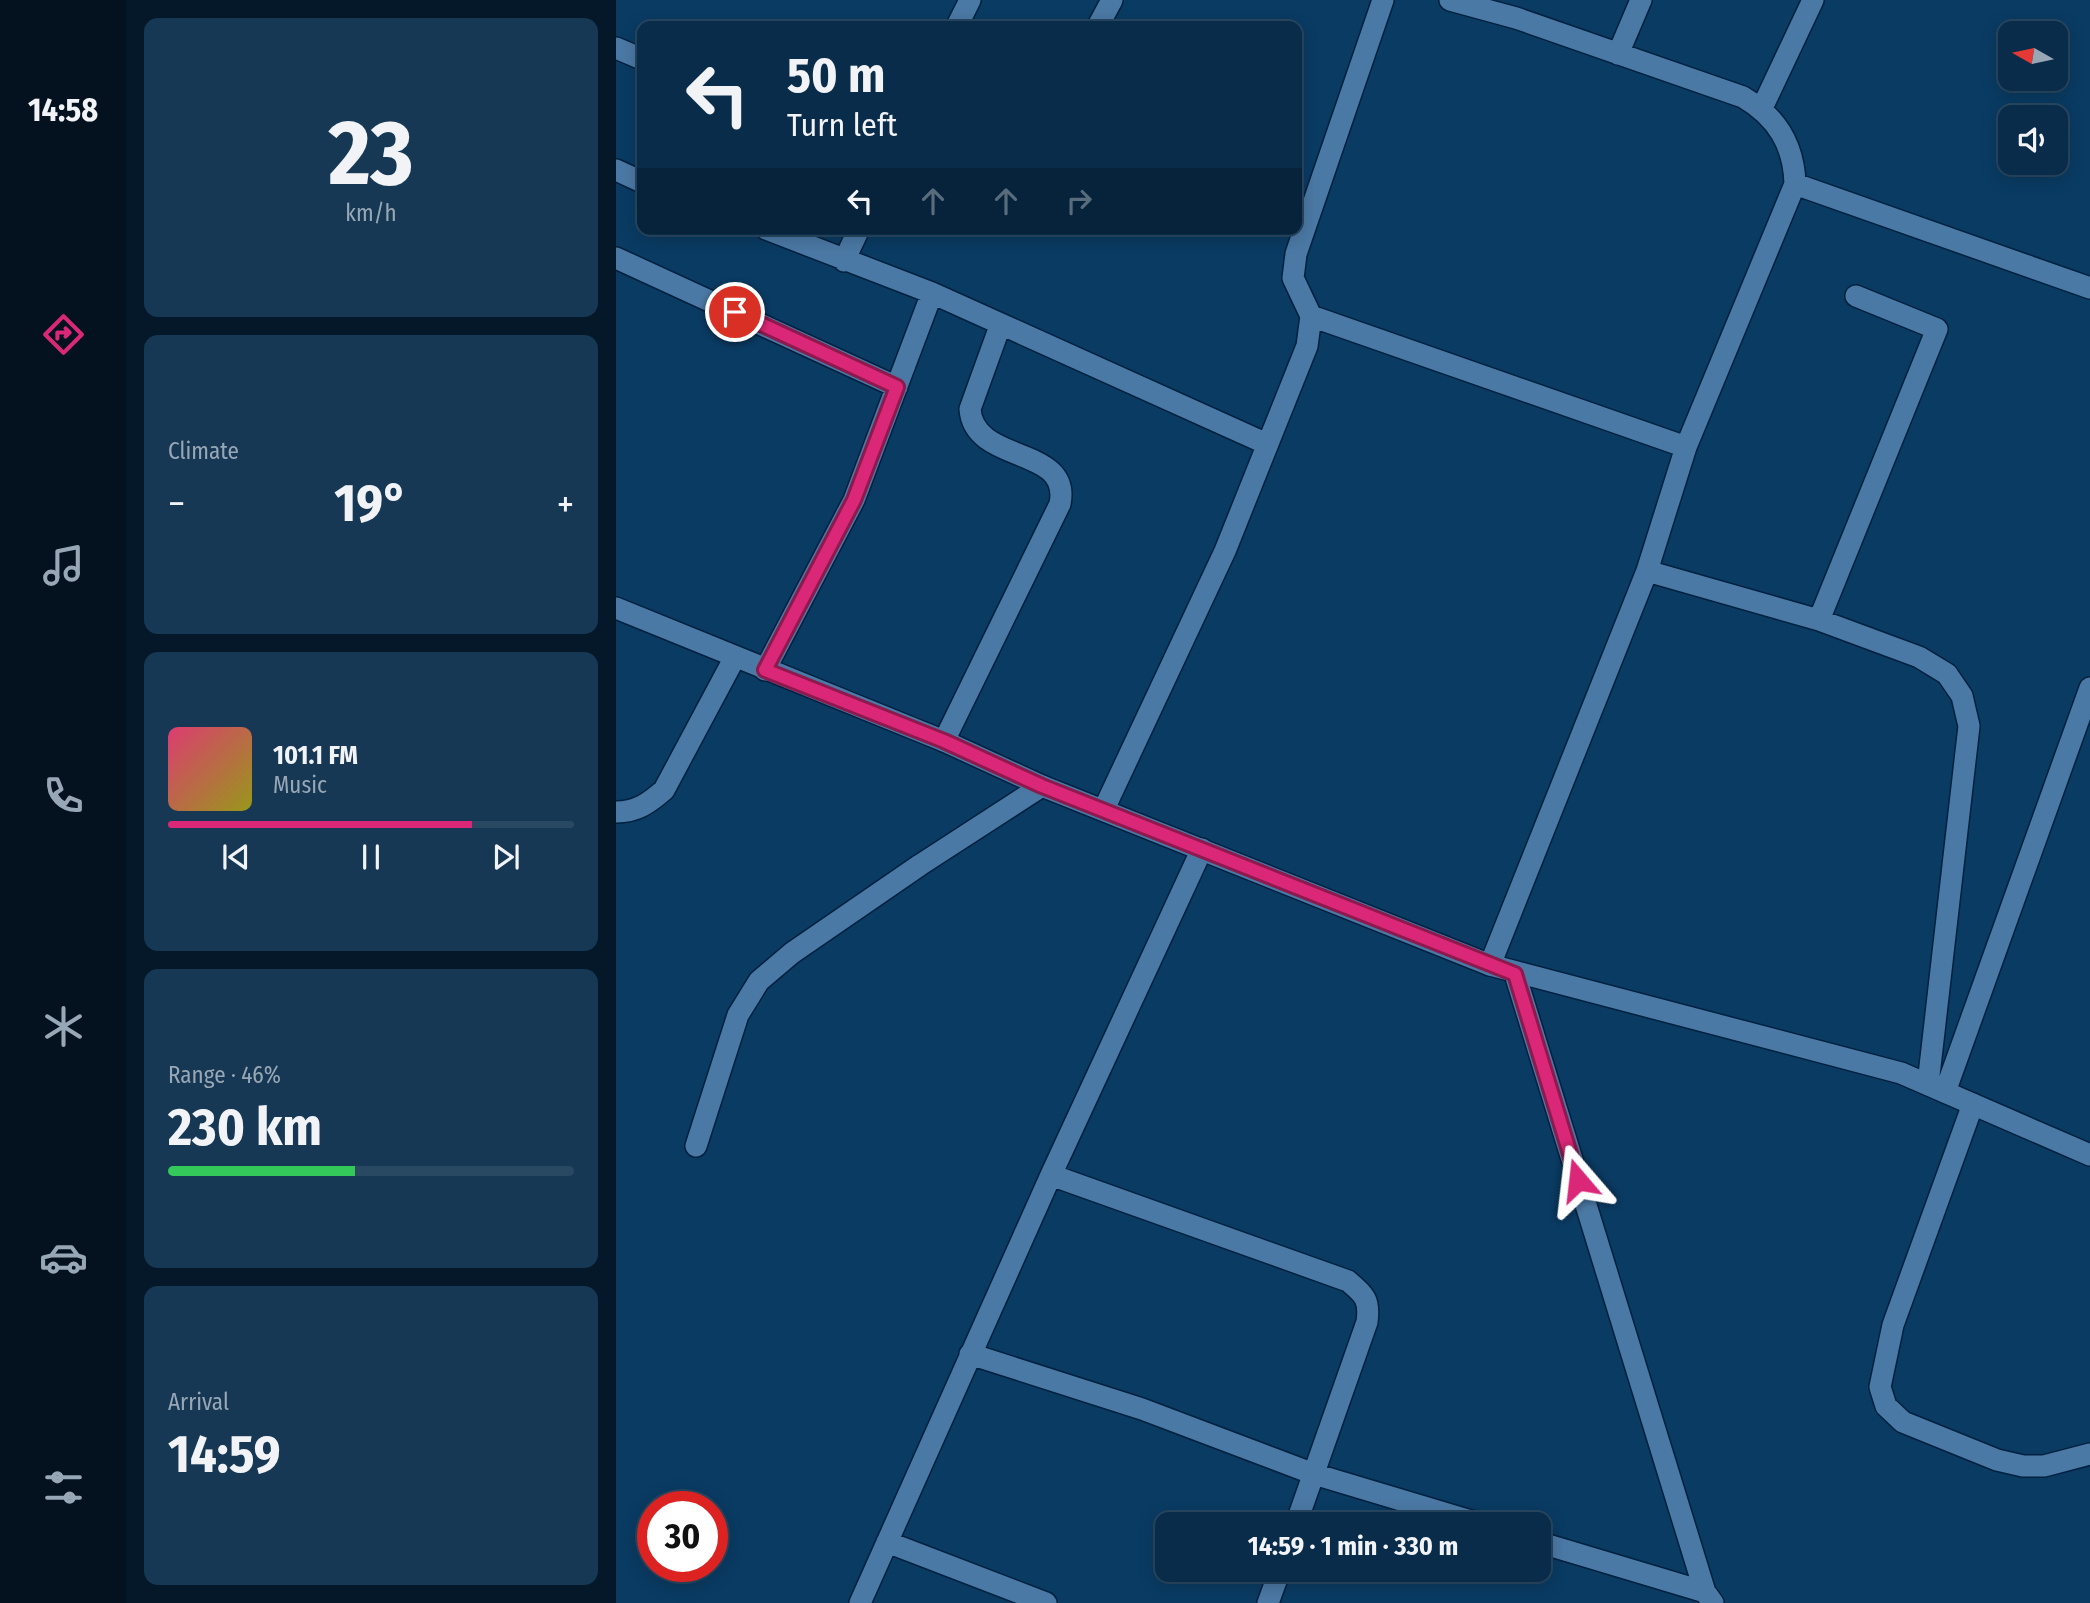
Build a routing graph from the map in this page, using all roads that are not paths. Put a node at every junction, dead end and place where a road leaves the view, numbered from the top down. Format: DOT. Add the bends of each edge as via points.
graph roads {
  1 [pos="970,0"];
  2 [pos="1112,0"];
  3 [pos="1383,0"];
  4 [pos="1450,0"];
  5 [pos="1641,0"];
  6 [pos="1813,0"];
  7 [pos="960,21"];
  8 [pos="1101,21"];
  9 [pos="616,48"];
  10 [pos="1618,54"];
  11 [pos="637,57"];
  12 [pos="1762,108"];
  13 [pos="616,170"];
  14 [pos="637,180"];
  15 [pos="1795,184"];
  16 [pos="781,235"];
  17 [pos="856,235"];
  18 [pos="616,258"];
  19 [pos="844,261"];
  20 [pos="2090,288"];
  21 [pos="932,293"];
  22 [pos="1856,296"];
  23 [pos="1311,316"];
  24 [pos="1000,326"];
  25 [pos="897,387"];
  26 [pos="1267,444"];
  27 [pos="1686,447"];
  28 [pos="1647,571"];
  29 [pos="616,608"];
  30 [pos="1819,620"];
  31 [pos="735,657"];
  32 [pos="765,670"];
  33 [pos="2090,688"];
  34 [pos="944,741"];
  35 [pos="1042,786"];
  36 [pos="1104,808"];
  37 [pos="616,812"];
  38 [pos="1202,849"];
  39 [pos="1490,965"];
  40 [pos="1515,974"];
  41 [pos="1936,1088"];
  42 [pos="1973,1104"];
  43 [pos="696,1146"];
  44 [pos="2090,1155"];
  45 [pos="1051,1175"];
  46 [pos="970,1354"];
  47 [pos="2090,1454"];
  48 [pos="1314,1474"];
  49 [pos="1300,1512"];
  50 [pos="1440,1512"];
  51 [pos="887,1542"];
  52 [pos="1551,1546"];
  53 [pos="1276,1582"];
  54 [pos="1709,1597"];
  55 [pos="860,1603"];
  56 [pos="1046,1603"];
  57 [pos="1268,1603"];
  1 -- 7 [label="street"];
  2 -- 8 [label="street"];
  3 -- 23 [label="street" via="1296,254 1293,278"];
  4 -- 10 [label="street"];
  5 -- 10 [label="street"];
  6 -- 12 [label="street"];
  9 -- 11 [label="street"];
  10 -- 12 [label="street" via="1743,97"];
  12 -- 15 [label="street" via="1787,139 1795,162"];
  13 -- 14 [label="street"];
  15 -- 20 [label="street"];
  15 -- 27 [label="street"];
  16 -- 19 [label="street"];
  17 -- 19 [label="street"];
  18 -- 25 [label="street"];
  19 -- 21 [label="street"];
  21 -- 24 [label="street"];
  21 -- 25 [label="street"];
  22 -- 30 [label="street" via="1937,329"];
  23 -- 26 [label="street" via="1307,346"];
  23 -- 27 [label="street"];
  24 -- 26 [label="street"];
  24 -- 34 [label="street" via="970,409 971,424 981,436 1055,473 1063,488 1060,504"];
  25 -- 32 [label="street" via="854,500"];
  26 -- 36 [label="street" via="1225,551"];
  27 -- 28 [label="street"];
  28 -- 30 [label="street"];
  28 -- 39 [label="street"];
  29 -- 31 [label="street"];
  30 -- 41 [label="street" via="1919,657 1947,674 1962,696 1969,726"];
  31 -- 32 [label="street"];
  31 -- 37 [label="street" via="664,790 646,805"];
  32 -- 34 [label="street"];
  33 -- 41 [label="street"];
  34 -- 35 [label="street"];
  35 -- 36 [label="street"];
  35 -- 43 [label="street" via="792,953 759,981 738,1015"];
  36 -- 38 [label="street"];
  38 -- 39 [label="street"];
  38 -- 45 [label="street"];
  39 -- 40 [label="street"];
  40 -- 41 [label="street" via="1901,1073"];
  40 -- 54 [label="street"];
  41 -- 42 [label="street"];
  42 -- 44 [label="street"];
  42 -- 47 [label="street" via="1893,1325 1880,1387 1886,1406 1903,1422 2010,1463 2045,1466"];
  45 -- 46 [label="street"];
  45 -- 48 [label="street" via="1348,1281 1365,1295 1367,1322"];
  46 -- 48 [label="street" via="1142,1409"];
  46 -- 51 [label="street"];
  48 -- 49 [label="street"];
  48 -- 50 [label="street"];
  51 -- 55 [label="street"];
  51 -- 56 [label="street"];
  52 -- 54 [label="street"];
  53 -- 57 [label="street"];
}
